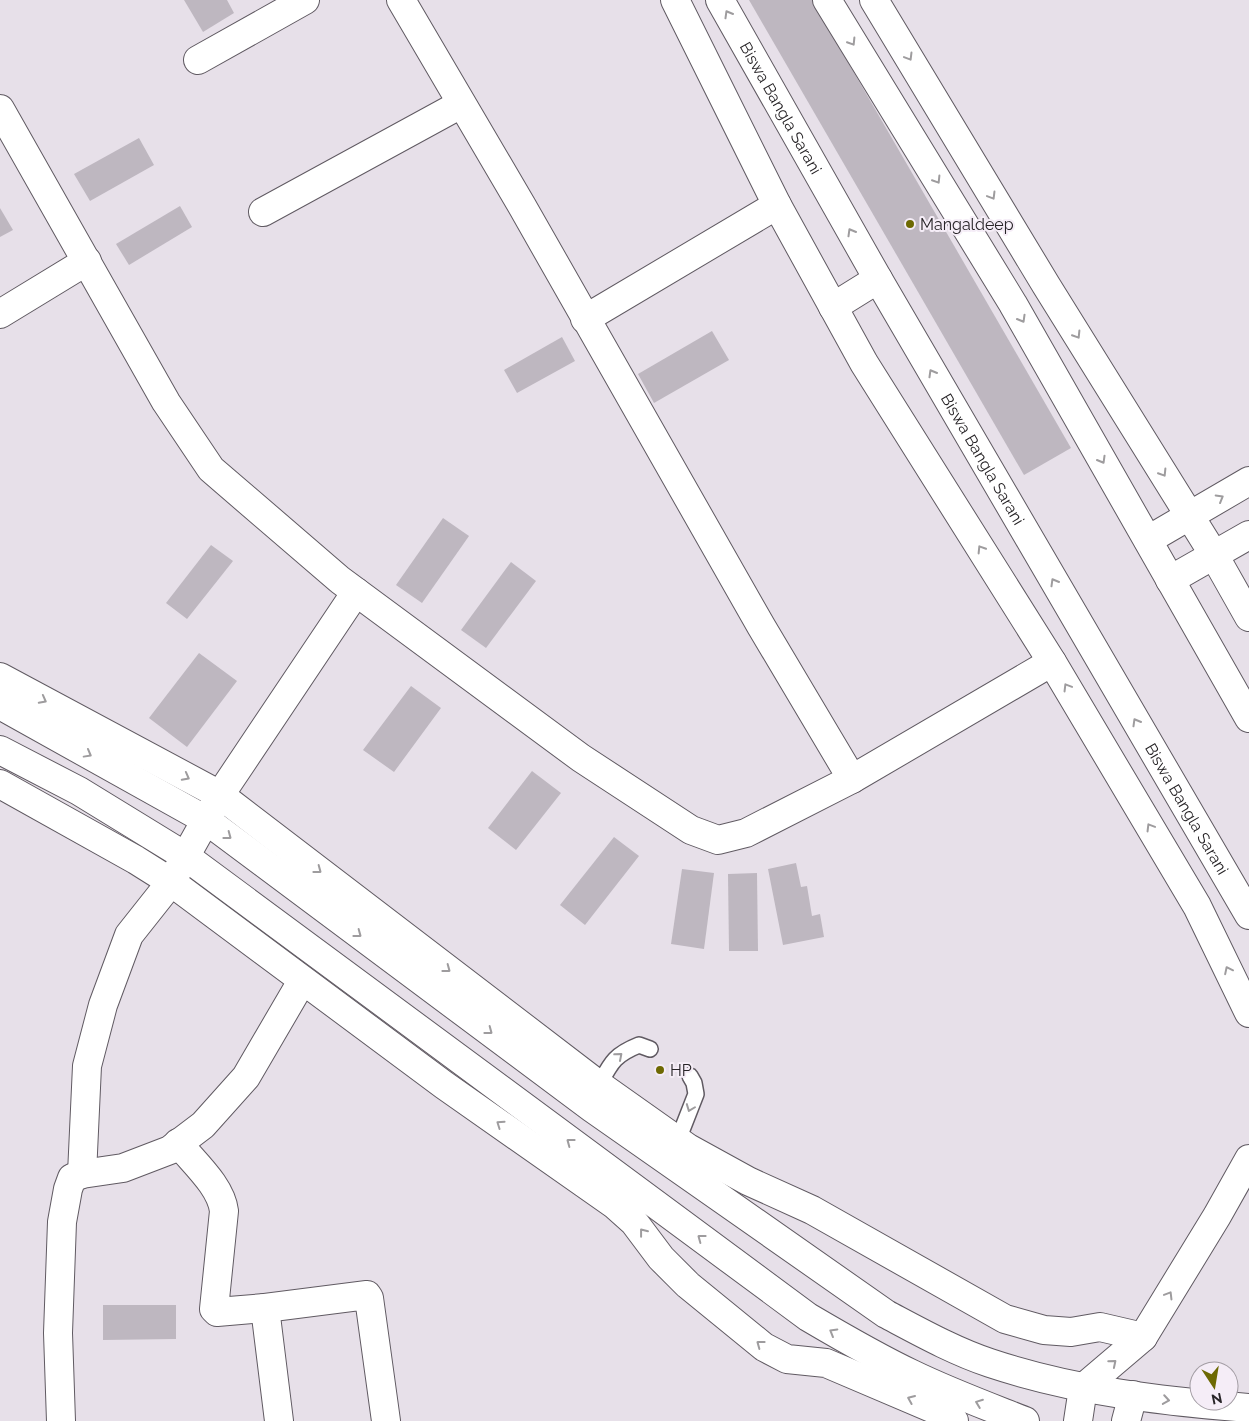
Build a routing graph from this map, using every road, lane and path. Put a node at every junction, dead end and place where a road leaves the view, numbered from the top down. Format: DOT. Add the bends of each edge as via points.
graph roads {
  1 [pos="305,0"];
  2 [pos="400,0"];
  3 [pos="675,0"];
  4 [pos="720,0"];
  5 [pos="827,0"];
  6 [pos="874,0"];
  7 [pos="198,60"];
  8 [pos="461,104"];
  9 [pos="0,109"];
  10 [pos="777,206"];
  11 [pos="263,212"];
  12 [pos="87,261"];
  13 [pos="878,279"];
  14 [pos="833,307"];
  15 [pos="0,314"];
  16 [pos="585,319"];
  17 [pos="1249,481"];
  18 [pos="1190,516"];
  19 [pos="1249,535"];
  20 [pos="1148,540"];
  21 [pos="1214,555"];
  22 [pos="1170,580"];
  23 [pos="356,592"];
  24 [pos="1249,617"];
  25 [pos="1052,662"];
  26 [pos="0,677"];
  27 [pos="0,705"];
  28 [pos="1249,718"];
  29 [pos="0,750"];
  30 [pos="852,779"];
  31 [pos="0,784"];
  32 [pos="220,795"];
  33 [pos="206,820"];
  34 [pos="185,856"];
  35 [pos="171,882"];
  36 [pos="1249,915"];
  37 [pos="302,981"];
  38 [pos="1249,1013"];
  39 [pos="650,1049"];
  40 [pos="690,1076"];
  41 [pos="599,1085"];
  42 [pos="678,1140"];
  43 [pos="178,1143"];
  44 [pos="1249,1158"];
  45 [pos="82,1174"];
  46 [pos="265,1308"];
  47 [pos="1144,1337"];
  48 [pos="1083,1388"];
  49 [pos="1133,1395"];
  50 [pos="1249,1408"];
  51 [pos="61,1421"];
  52 [pos="279,1421"];
  53 [pos="386,1421"];
  54 [pos="954,1421"];
  55 [pos="1025,1421"];
  56 [pos="1078,1421"];
  57 [pos="1126,1421"];
  1 -- 7 [label="street"];
  2 -- 8 [label="street"];
  3 -- 10 [label="street"];
  13 -- 4 [label="street, Biswa Bangla Sarani, one-way"];
  5 -- 20 [label="street, one-way" via="1014,304"];
  6 -- 18 [label="street, one-way"];
  8 -- 11 [label="street"];
  8 -- 16 [label="street"];
  9 -- 12 [label="street"];
  10 -- 14 [label="street"];
  10 -- 16 [label="street"];
  12 -- 15 [label="street"];
  12 -- 23 [label="street" via="166,402 211,469"];
  13 -- 14 [label="street"];
  36 -- 13 [label="street, Biswa Bangla Sarani, one-way"];
  25 -- 14 [label="street, one-way" via="864,363"];
  16 -- 30 [label="street"];
  18 -- 17 [label="street, one-way"];
  18 -- 20 [label="street"];
  18 -- 21 [label="street"];
  19 -- 21 [label="street"];
  20 -- 22 [label="street"];
  21 -- 22 [label="street"];
  21 -- 24 [label="street"];
  22 -- 28 [label="street"];
  23 -- 30 [label="street" via="582,758 691,830 718,840 746,833"];
  23 -- 32 [label="street"];
  25 -- 30 [label="street"];
  38 -- 25 [label="street, one-way" via="1197,906"];
  26 -- 32 [label="street, one-way"];
  27 -- 33 [label="street, one-way"];
  29 -- 34 [label="street" via="79,791"];
  31 -- 35 [label="street"];
  32 -- 33 [label="street"];
  32 -- 41 [label="street, one-way"];
  33 -- 34 [label="street"];
  33 -- 48 [label="street, one-way" via="592,1108 886,1314 989,1363"];
  34 -- 35 [label="street"];
  55 -- 34 [label="street, one-way" via="912,1374 808,1317"];
  35 -- 37 [label="street"];
  35 -- 45 [label="street" via="129,935 103,1005 87,1066"];
  37 -- 43 [label="street" via="246,1077 203,1125"];
  54 -- 37 [label="street, one-way" via="948,1415 849,1372 826,1364 787,1359 764,1347 688,1285 661,1258 634,1222 615,1205"];
  41 -- 39 [label="lane, one-way" via="614,1059 626,1050 639,1045"];
  40 -- 42 [label="lane, one-way" via="696,1094"];
  41 -- 42 [label="street"];
  42 -- 47 [label="street" via="748,1181 812,1210 1005,1319 1044,1330 1071,1332 1100,1327"];
  43 -- 45 [label="street" via="170,1150 123,1168"];
  43 -- 46 [label="street" via="223,1201 214,1309 217,1312"];
  47 -- 44 [label="street, one-way"];
  45 -- 51 [label="street" via="72,1178 62,1222 58,1333"];
  46 -- 52 [label="street"];
  46 -- 53 [label="street" via="367,1295 370,1298"];
  48 -- 47 [label="street, one-way"];
  48 -- 49 [label="street"];
  48 -- 56 [label="street"];
  49 -- 50 [label="street, one-way"];
  49 -- 57 [label="street"];
}
